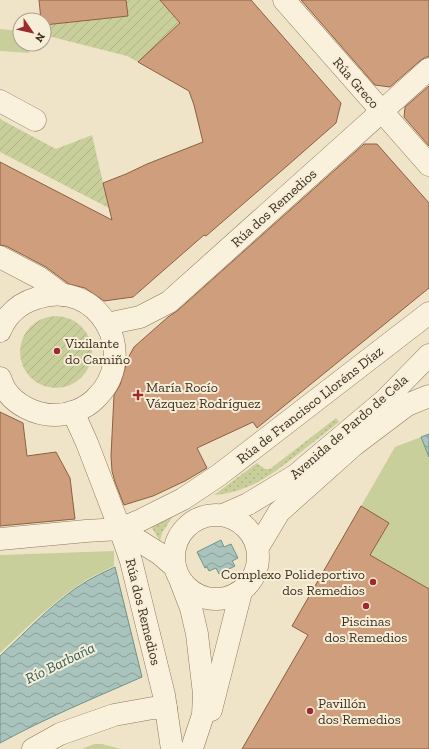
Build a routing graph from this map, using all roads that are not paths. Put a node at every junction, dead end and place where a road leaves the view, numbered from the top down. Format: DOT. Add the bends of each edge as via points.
graph roads {
  1 [pos="284,0"];
  2 [pos="429,69"];
  3 [pos="0,101"];
  4 [pos="382,111"];
  5 [pos="35,120"];
  6 [pos="429,165"];
  7 [pos="0,257"];
  8 [pos="63,294"];
  9 [pos="429,313"];
  10 [pos="107,324"];
  11 [pos="1,325"];
  12 [pos="429,355"];
  13 [pos="2,386"];
  14 [pos="429,396"];
  15 [pos="73,412"];
  16 [pos="189,495"];
  17 [pos="223,514"];
  18 [pos="199,518"];
  19 [pos="120,529"];
  20 [pos="0,539"];
  21 [pos="258,547"];
  22 [pos="178,574"];
  23 [pos="241,592"];
  24 [pos="161,704"];
  25 [pos="192,747"];
  26 [pos="33,749"];
  27 [pos="172,749"];
  1 -- 4 [label="street, Rúa Greco"];
  2 -- 4 [label="street, Rúa dos Remedios"];
  3 -- 5 [label="street"];
  4 -- 6 [label="street, Rúa Greco"];
  4 -- 10 [label="street, Rúa dos Remedios" via="169,302 140,317"];
  7 -- 8 [label="street" via="40,278"];
  8 -- 10 [label="street" via="80,299 96,309"];
  8 -- 11 [label="street" via="45,295 27,301 17,307"];
  9 -- 16 [label="street, Rúa de Francisco Lloréns Díaz" via="225,471"];
  10 -- 15 [label="street" via="114,341 115,359 112,376 102,392 89,404"];
  12 -- 17 [label="street, Avenida de Pardo de Cela" via="385,400 296,475 248,504"];
  13 -- 15 [label="street" via="19,404 36,412 54,415"];
  14 -- 21 [label="street, Avenida de Pardo de Cela" via="407,406 354,445 279,512"];
  15 -- 19 [label="street, Rúa dos Remedios"];
  16 -- 18 [label="street"];
  16 -- 19 [label="street, Rúa de Francisco Lloréns Díaz"];
  17 -- 18 [label="street"];
  17 -- 21 [label="street" via="235,518 246,526"];
  18 -- 22 [label="street" via="187,526 178,538 174,552"];
  19 -- 20 [label="street"];
  19 -- 22 [label="street, Rúa dos Remedios" via="160,554"];
  19 -- 24 [label="street, Rúa dos Remedios" via="131,561"];
  21 -- 23 [label="street" via="259,560 256,572"];
  22 -- 23 [label="street" via="191,591 203,598 229,598"];
  22 -- 25 [label="street" via="191,608 197,634 204,694 203,715"];
  23 -- 25 [label="street" via="211,709"];
  24 -- 26 [label="street" via="114,715 60,734"];
  24 -- 27 [label="street, Rúa dos Remedios"];
}
